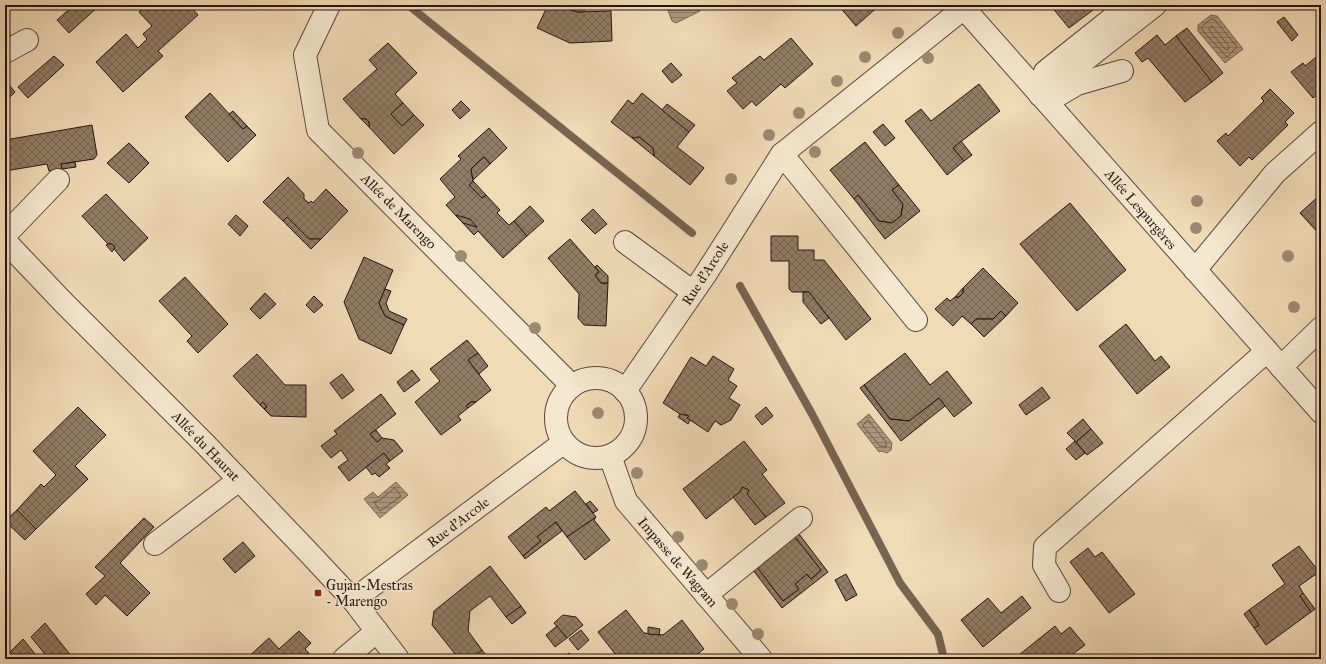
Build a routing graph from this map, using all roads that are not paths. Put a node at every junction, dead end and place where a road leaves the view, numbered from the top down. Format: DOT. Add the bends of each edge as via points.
graph roads {
  1 [pos="329,5"];
  2 [pos="1129,5"];
  3 [pos="1155,5"];
  4 [pos="963,7"];
  5 [pos="27,40"];
  6 [pos="5,52"];
  7 [pos="1122,71"];
  8 [pos="1039,94"];
  9 [pos="1321,132"];
  10 [pos="782,154"];
  11 [pos="58,180"];
  12 [pos="5,235"];
  13 [pos="5,241"];
  14 [pos="625,242"];
  15 [pos="1195,270"];
  16 [pos="699,284"];
  17 [pos="916,320"];
  18 [pos="1321,328"];
  19 [pos="1267,351"];
  20 [pos="1281,368"];
  21 [pos="572,386"];
  22 [pos="625,390"];
  23 [pos="1321,412"];
  24 [pos="563,443"];
  25 [pos="610,456"];
  26 [pos="239,480"];
  27 [pos="800,518"];
  28 [pos="155,544"];
  29 [pos="1059,591"];
  30 [pos="706,595"];
  31 [pos="353,600"];
  32 [pos="377,631"];
  33 [pos="344,659"];
  34 [pos="398,659"];
  35 [pos="761,659"];
  1 -- 21 [label="street, Allée de Marengo" via="305,55 318,130"];
  2 -- 8 [label="street"];
  3 -- 8 [label="street"];
  4 -- 8 [label="street, Allée Lespurgères"];
  4 -- 10 [label="street, Rue d'Arcole"];
  5 -- 6 [label="street"];
  7 -- 8 [label="street"];
  8 -- 15 [label="street, Allée Lespurgères"];
  9 -- 15 [label="street" via="1275,174"];
  10 -- 16 [label="street, Rue d'Arcole"];
  10 -- 17 [label="street"];
  11 -- 12 [label="street"];
  13 -- 26 [label="street, Allée du Haurat"];
  14 -- 16 [label="street"];
  15 -- 19 [label="street, Allée Lespurgères"];
  16 -- 22 [label="street, Rue d'Arcole"];
  18 -- 20 [label="street"];
  19 -- 20 [label="street, Allée Lespurgères"];
  19 -- 29 [label="street" via="1045,547 1044,565"];
  20 -- 23 [label="street, Allée Lespurgères"];
  21 -- 22 [label="street" via="593,378 610,381"];
  21 -- 24 [label="street" via="558,402 555,419"];
  22 -- 25 [label="street" via="634,404 636,421 631,439 619,452"];
  24 -- 25 [label="street" via="584,458"];
  24 -- 31 [label="street, Rue d'Arcole"];
  25 -- 30 [label="street, Impasse de Wagram" via="626,501"];
  26 -- 28 [label="street"];
  26 -- 31 [label="street, Allée du Haurat"];
  27 -- 30 [label="street"];
  30 -- 35 [label="street, Impasse de Wagram"];
  31 -- 32 [label="street, Allée du Haurat"];
  32 -- 33 [label="street"];
  32 -- 34 [label="street, Allée du Haurat"];
}
